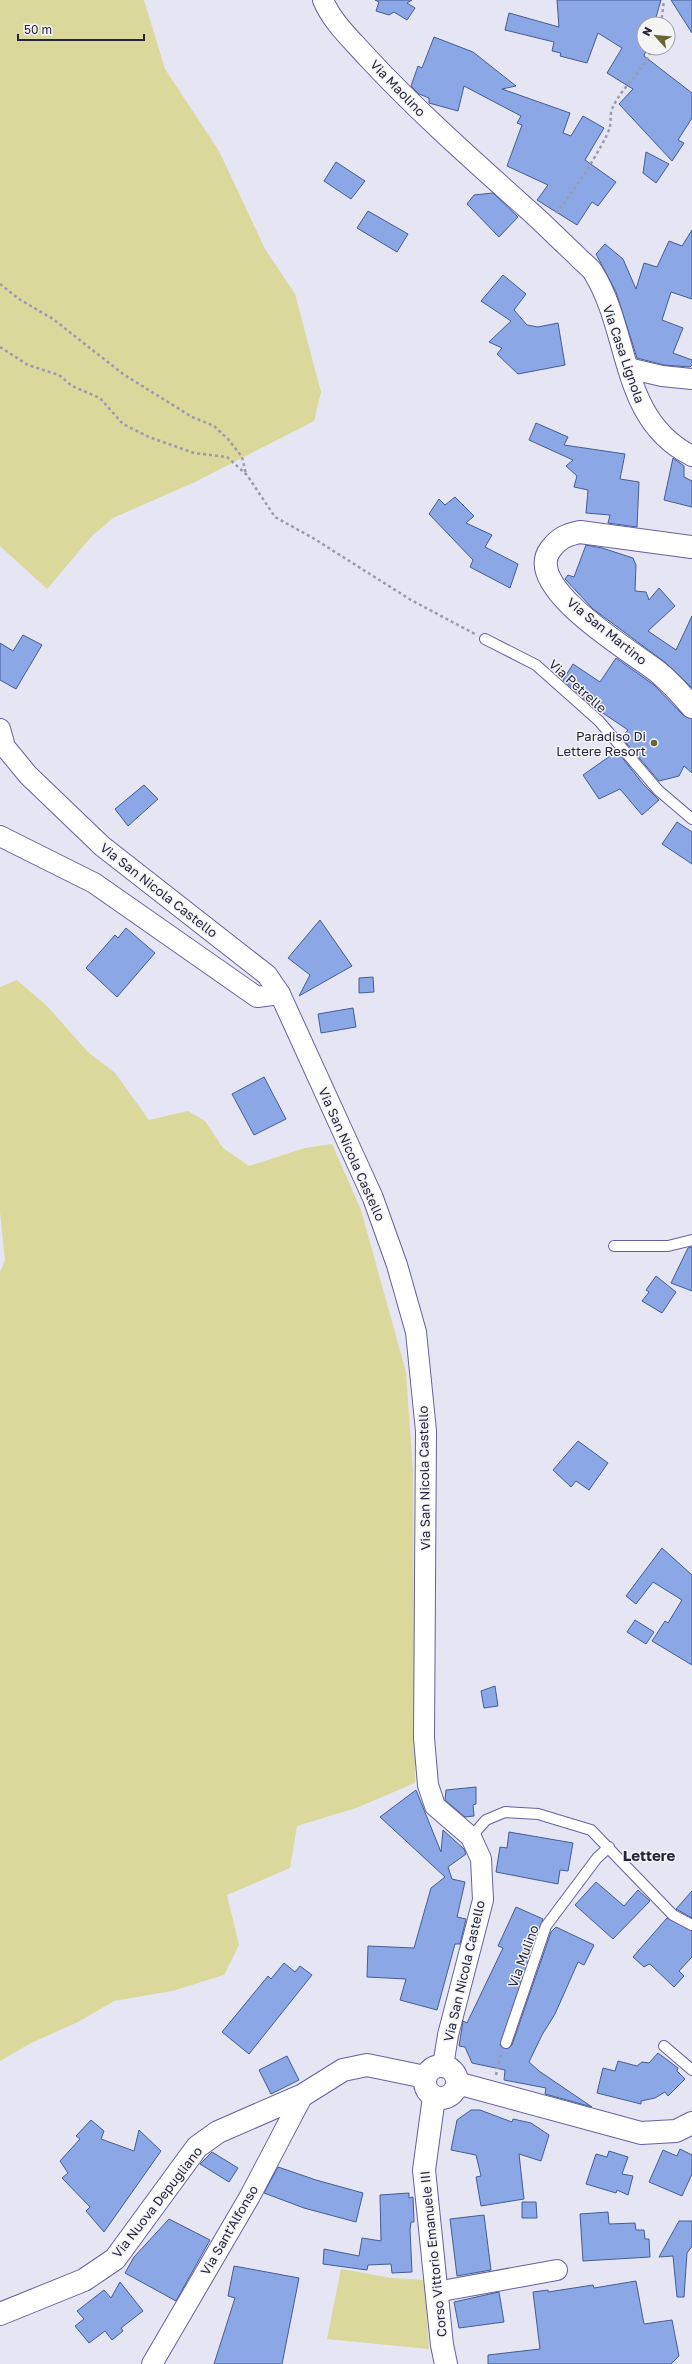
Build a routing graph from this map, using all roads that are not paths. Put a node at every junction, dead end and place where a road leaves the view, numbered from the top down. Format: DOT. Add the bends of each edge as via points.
graph roads {
  1 [pos="323,0"];
  2 [pos="545,226"];
  3 [pos="628,368"];
  4 [pos="692,379"];
  5 [pos="692,456"];
  6 [pos="692,547"];
  7 [pos="485,639"];
  8 [pos="692,707"];
  9 [pos="2,741"];
  10 [pos="692,819"];
  11 [pos="0,836"];
  12 [pos="280,994"];
  13 [pos="692,1240"];
  14 [pos="614,1246"];
  15 [pos="471,1837"];
  16 [pos="609,1847"];
  17 [pos="692,1925"];
  18 [pos="506,2043"];
  19 [pos="664,2046"];
  20 [pos="692,2070"];
  21 [pos="434,2071"];
  22 [pos="457,2083"];
  23 [pos="303,2095"];
  24 [pos="434,2097"];
  25 [pos="692,2123"];
  26 [pos="557,2270"];
  27 [pos="436,2292"];
  28 [pos="0,2314"];
  29 [pos="152,2364"];
  30 [pos="446,2364"];
  1 -- 2 [label="street, Via Maolino" via="334,20 404,97"];
  2 -- 3 [label="street, Via Casa Lignola" via="592,272 606,301"];
  3 -- 4 [label="street" via="662,376"];
  3 -- 5 [label="street, Via Casa Lignola" via="646,414 658,431 680,450"];
  6 -- 8 [label="street, Via San Martino" via="580,532 565,535 547,554 546,569 552,585 574,607 613,640 659,673"];
  7 -- 10 [label="lane, Via Petrelle" via="536,665 599,721 658,790"];
  9 -- 12 [label="street, Via San Nicola Castello" via="28,775 102,846 251,961 267,975"];
  11 -- 12 [label="street" via="94,883 257,997"];
  12 -- 15 [label="street, Via San Nicola Castello" via="373,1198 397,1265 416,1332 426,1431 424,1738 428,1785 435,1806"];
  13 -- 14 [label="lane" via="668,1246"];
  15 -- 16 [label="lane" via="486,1820 505,1812 538,1814 590,1830"];
  15 -- 21 [label="street, Via San Nicola Castello" via="481,1859 483,1900 448,2035"];
  16 -- 17 [label="lane" via="642,1885 673,1915"];
  16 -- 18 [label="lane, Via Mulino" via="597,1858 546,1926"];
  19 -- 20 [label="lane"];
  21 -- 22 [label="street" via="455,2074"];
  21 -- 23 [label="street, Via Nuova Depugliano" via="367,2065 343,2070"];
  21 -- 24 [label="street" via="424,2084"];
  22 -- 24 [label="street" via="455,2091 446,2098"];
  22 -- 25 [label="street" via="641,2133 676,2131"];
  23 -- 28 [label="street, Via Nuova Depugliano" via="218,2132 197,2147 115,2259 84,2280"];
  23 -- 29 [label="street, Via Sant'Alfonso" via="250,2196"];
  24 -- 27 [label="street, Corso Vittorio Emanuele III" via="424,2170"];
  26 -- 27 [label="street"];
  27 -- 30 [label="street, Corso Vittorio Emanuele III"];
}
